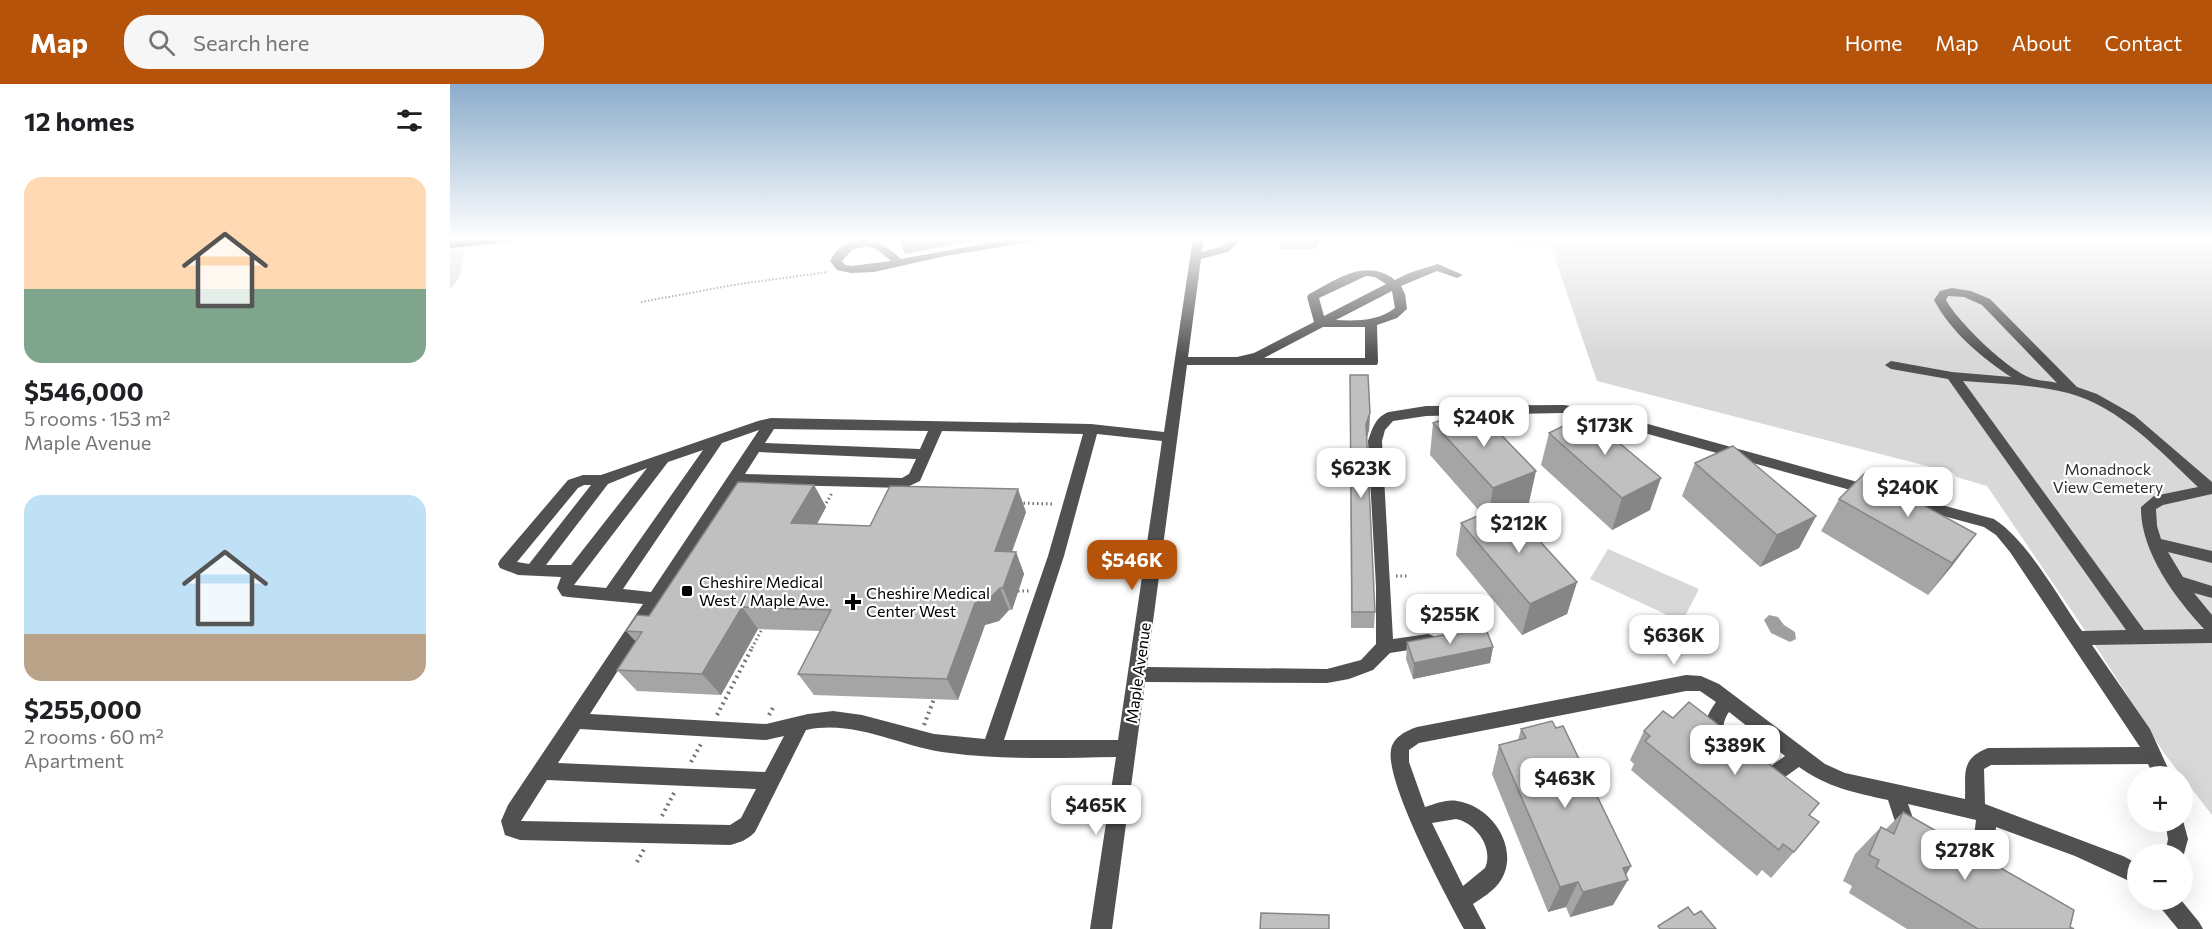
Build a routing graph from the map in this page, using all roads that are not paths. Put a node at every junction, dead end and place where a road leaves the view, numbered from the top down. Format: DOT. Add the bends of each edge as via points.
graph roads {
  1 [pos="1193,277"];
  2 [pos="1353,277"];
  3 [pos="1386,277"];
  4 [pos="1409,277"];
  5 [pos="1393,284"];
  6 [pos="1371,322"];
  7 [pos="1320,323"];
  8 [pos="1182,361"];
  9 [pos="1237,361"];
  10 [pos="1891,365"];
  11 [pos="1952,376"];
  12 [pos="2030,383"];
  13 [pos="2072,390"];
  14 [pos="771,423"];
  15 [pos="937,426"];
  16 [pos="1091,429"];
  17 [pos="1171,437"];
  18 [pos="717,440"];
  19 [pos="756,447"];
  20 [pos="925,454"];
  21 [pos="663,458"];
  22 [pos="735,479"];
  23 [pos="603,480"];
  24 [pos="2211,489"];
  25 [pos="2157,544"];
  26 [pos="2212,557"];
  27 [pos="534,569"];
  28 [pos="574,572"];
  29 [pos="2180,583"];
  30 [pos="2212,592"];
  31 [pos="610,595"];
  32 [pos="658,599"];
  33 [pos="2212,626"];
  34 [pos="2212,636"];
  35 [pos="2140,637"];
  36 [pos="2077,638"];
  37 [pos="1443,639"];
  38 [pos="1385,647"];
  39 [pos="1138,674"];
  40 [pos="1728,700"];
  41 [pos="576,721"];
  42 [pos="800,724"];
  43 [pos="992,747"];
  44 [pos="1128,748"];
  45 [pos="1725,751"];
  46 [pos="2154,755"];
  47 [pos="1799,756"];
  48 [pos="2158,766"];
  49 [pos="1744,767"];
  50 [pos="543,771"];
  51 [pos="771,781"];
  52 [pos="1895,793"];
  53 [pos="1981,812"];
  54 [pos="1419,818"];
  55 [pos="2127,870"];
  56 [pos="1460,900"];
  57 [pos="2176,910"];
  58 [pos="1101,929"];
  59 [pos="1475,929"];
  60 [pos="2192,929"];
  1 -- 8 [label="street, Maple Avenue"];
  2 -- 7 [label="street" via="1313,297"];
  3 -- 5 [label="street"];
  4 -- 5 [label="street"];
  5 -- 6 [label="street" via="1401,309 1386,319"];
  5 -- 7 [label="street"];
  6 -- 7 [label="street"];
  6 -- 9 [label="street" via="1372,362"];
  7 -- 9 [label="street" via="1258,356"];
  8 -- 9 [label="street"];
  8 -- 17 [label="street, Maple Avenue"];
  10 -- 11 [label="street"];
  11 -- 12 [label="street"];
  11 -- 35 [label="street"];
  12 -- 13 [label="street"];
  12 -- 13 [label="street" via="1993,359 1954,319 1940,300 1944,294 1967,294 1986,302"];
  13 -- 24 [label="street" via="2121,411"];
  14 -- 15 [label="street"];
  14 -- 18 [label="street"];
  14 -- 19 [label="street"];
  15 -- 16 [label="street"];
  15 -- 20 [label="street"];
  16 -- 17 [label="street"];
  16 -- 43 [label="street" via="1056,556"];
  17 -- 39 [label="street, Maple Avenue"];
  18 -- 21 [label="street"];
  18 -- 31 [label="street"];
  19 -- 20 [label="street"];
  19 -- 22 [label="street"];
  20 -- 22 [label="street" via="915,477 905,483"];
  21 -- 23 [label="street"];
  21 -- 28 [label="street"];
  22 -- 32 [label="street"];
  23 -- 27 [label="street"];
  23 -- 27 [label="street" via="573,484 506,564"];
  24 -- 25 [label="street" via="2159,500 2149,507 2149,525"];
  25 -- 26 [label="street"];
  25 -- 29 [label="street"];
  27 -- 28 [label="street"];
  28 -- 31 [label="street" via="565,588 568,591"];
  29 -- 30 [label="street"];
  29 -- 33 [label="street"];
  31 -- 32 [label="street"];
  32 -- 41 [label="street"];
  34 -- 35 [label="street"];
  35 -- 36 [label="street"];
  36 -- 38 [label="street" via="2016,548 2001,531 1977,518 1564,409 1426,411 1389,417 1378,428 1375,441"];
  36 -- 46 [label="street"];
  37 -- 38 [label="street"];
  38 -- 39 [label="street" via="1367,665 1327,676"];
  39 -- 44 [label="street, Maple Avenue"];
  40 -- 45 [label="street" via="1712,728 1714,738"];
  40 -- 47 [label="street"];
  40 -- 54 [label="street" via="1707,687 1686,683 1417,735 1399,751"];
  41 -- 42 [label="street" via="766,732"];
  41 -- 50 [label="street"];
  42 -- 43 [label="street" via="836,719 918,740"];
  42 -- 51 [label="street"];
  43 -- 44 [label="street"];
  44 -- 58 [label="street, Maple Avenue"];
  46 -- 48 [label="street"];
  46 -- 53 [label="street" via="1988,757 1975,765"];
  47 -- 49 [label="street" via="1775,774 1758,775"];
  47 -- 52 [label="street" via="1843,781"];
  50 -- 51 [label="street"];
  50 -- 51 [label="street" via="515,812 513,828 730,836 748,825"];
  52 -- 53 [label="street"];
  52 -- 53 [label="street" via="1905,829 1914,840 1964,858 1977,854 1986,840"];
  53 -- 55 [label="street"];
  54 -- 56 [label="street"];
  54 -- 56 [label="street" via="1445,810 1462,811 1478,820 1493,840 1497,851 1495,869"];
  56 -- 59 [label="street"];
  57 -- 60 [label="street"];
}
